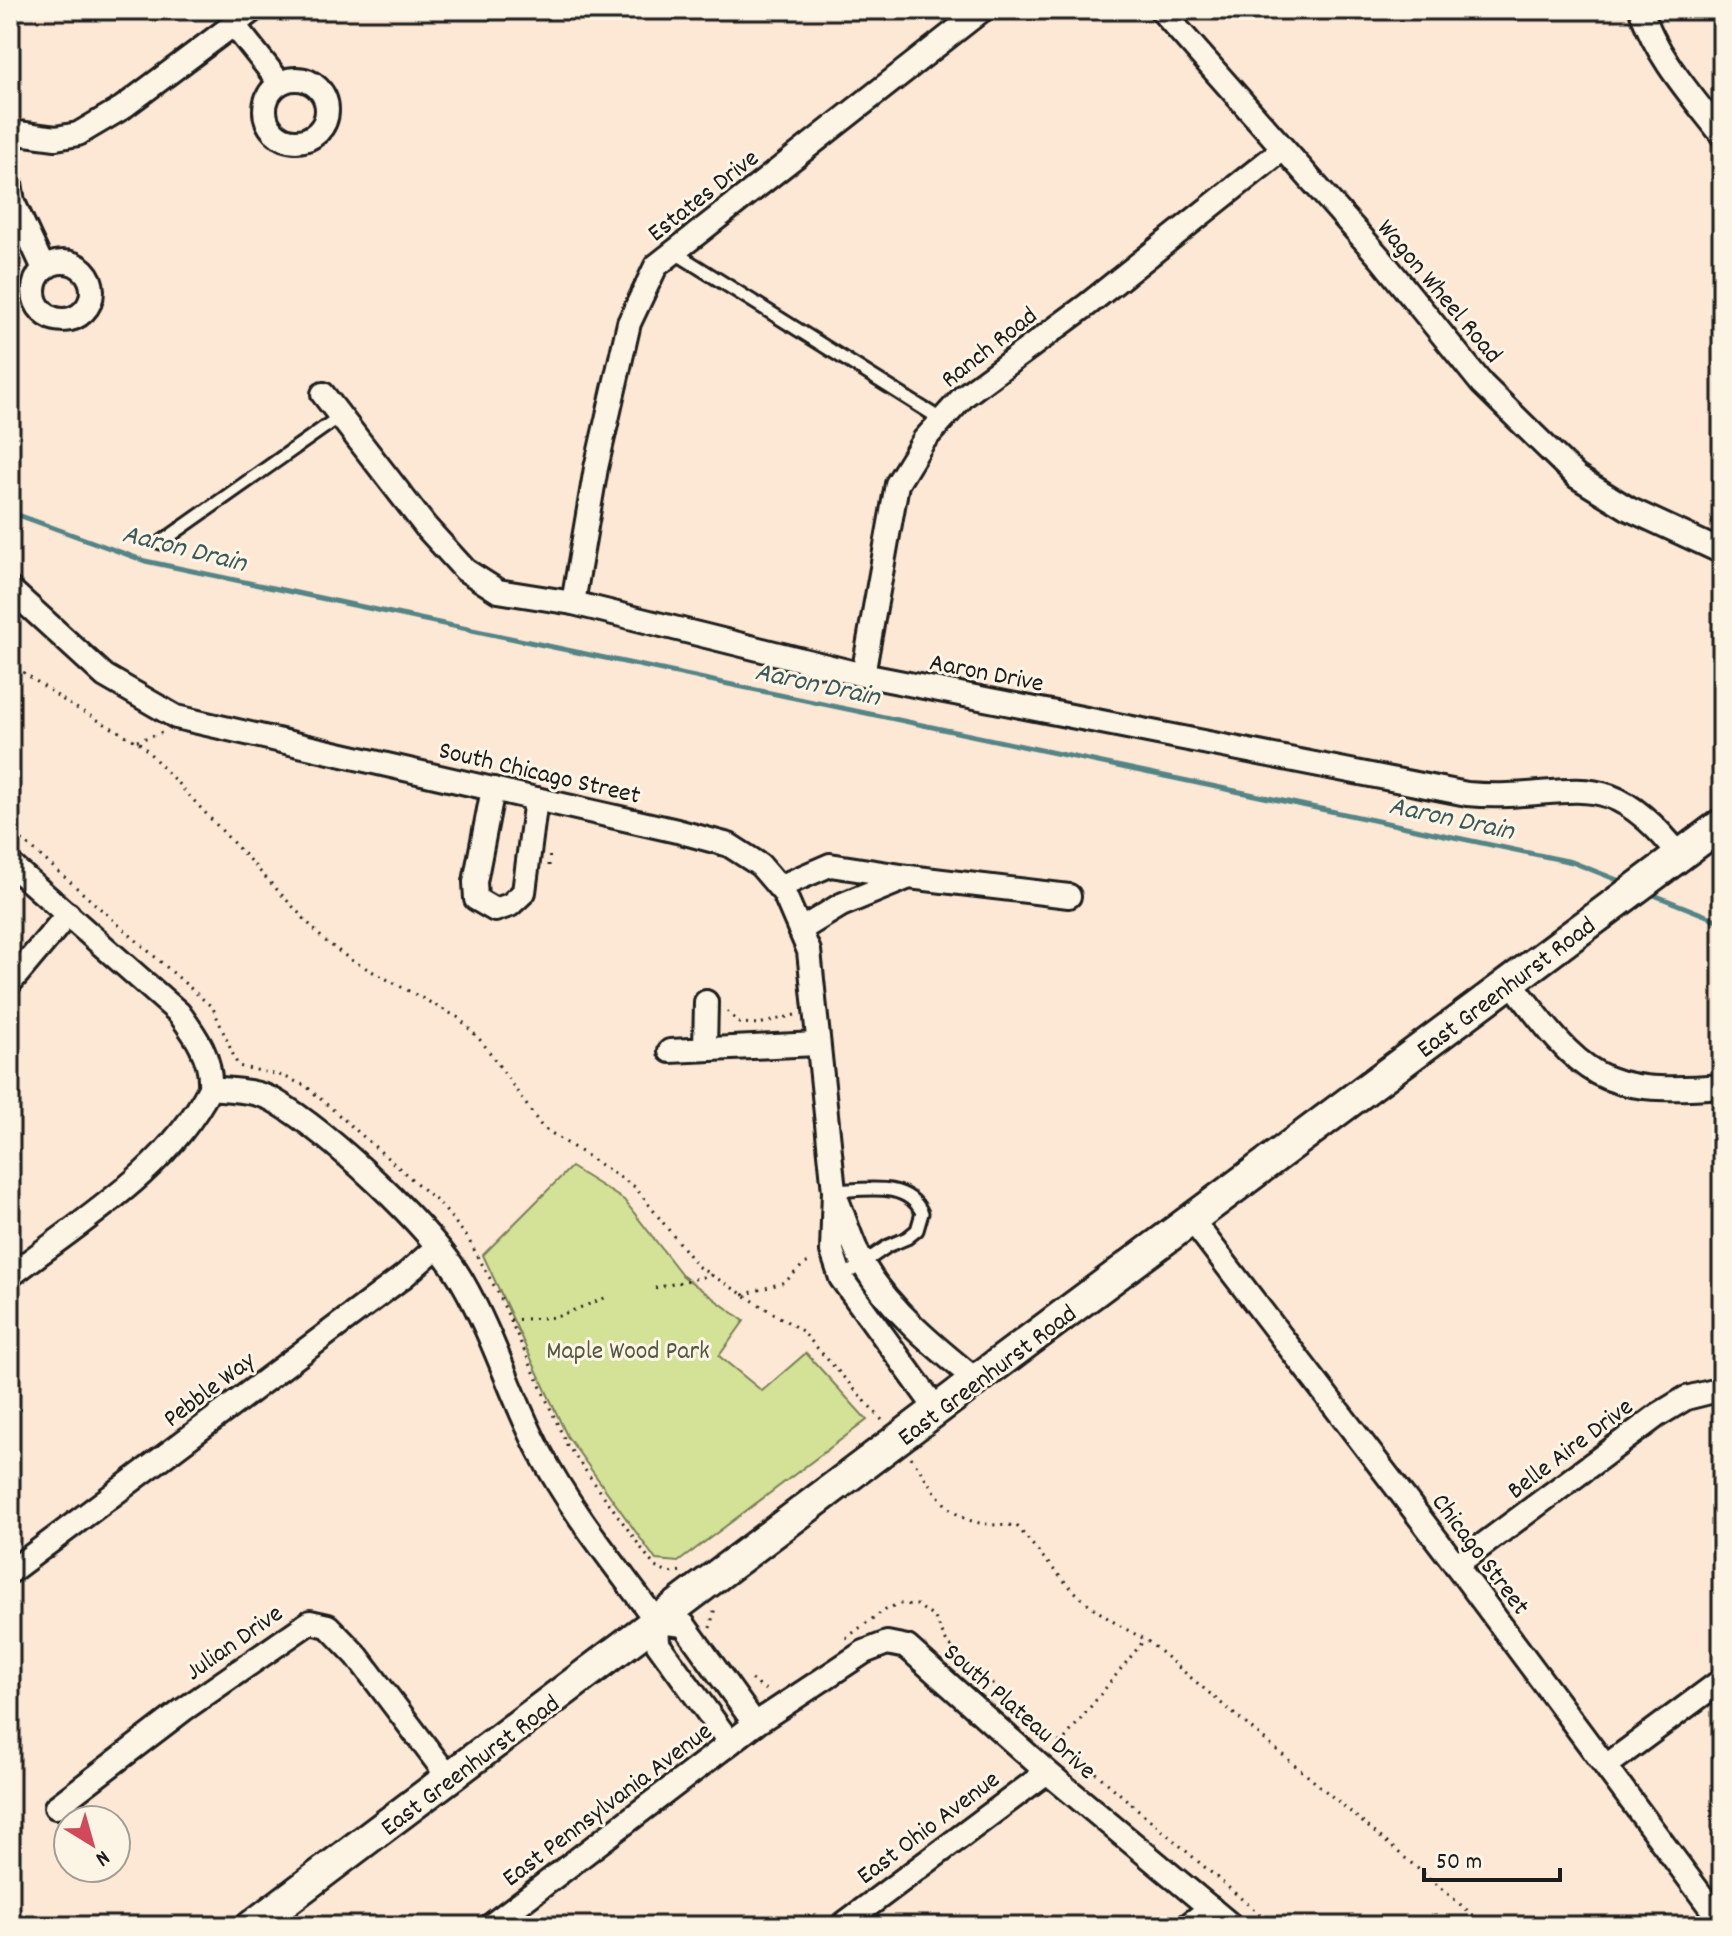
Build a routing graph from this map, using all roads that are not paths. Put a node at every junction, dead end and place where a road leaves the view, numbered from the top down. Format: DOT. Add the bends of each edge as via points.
graph roads {
  1 [pos="253,10"];
  2 [pos="982,10"];
  3 [pos="1161,10"];
  4 [pos="1641,10"];
  5 [pos="234,25"];
  6 [pos="280,83"];
  7 [pos="10,132"];
  8 [pos="1722,135"];
  9 [pos="1283,149"];
  10 [pos="10,183"];
  11 [pos="673,252"];
  12 [pos="44,269"];
  13 [pos="323,394"];
  14 [pos="339,417"];
  15 [pos="942,420"];
  16 [pos="160,543"];
  17 [pos="1722,552"];
  18 [pos="10,589"];
  19 [pos="573,603"];
  20 [pos="863,675"];
  21 [pos="493,789"];
  22 [pos="536,799"];
  23 [pos="1722,824"];
  24 [pos="1680,856"];
  25 [pos="10,864"];
  26 [pos="909,877"];
  27 [pos="779,887"];
  28 [pos="1069,896"];
  29 [pos="68,914"];
  30 [pos="800,930"];
  31 [pos="1511,982"];
  32 [pos="10,983"];
  33 [pos="716,1003"];
  34 [pos="817,1044"];
  35 [pos="705,1049"];
  36 [pos="670,1051"];
  37 [pos="1722,1086"];
  38 [pos="210,1088"];
  39 [pos="834,1191"];
  40 [pos="1192,1220"];
  41 [pos="437,1247"];
  42 [pos="863,1263"];
  43 [pos="10,1276"];
  44 [pos="841,1278"];
  45 [pos="976,1380"];
  46 [pos="1722,1389"];
  47 [pos="937,1410"];
  48 [pos="1456,1565"];
  49 [pos="10,1572"];
  50 [pos="657,1622"];
  51 [pos="1722,1680"];
  52 [pos="755,1724"];
  53 [pos="730,1743"];
  54 [pos="1606,1766"];
  55 [pos="1047,1772"];
  56 [pos="450,1779"];
  57 [pos="60,1804"];
  58 [pos="1211,1908"];
  59 [pos="1722,1923"];
  60 [pos="252,1926"];
  61 [pos="490,1926"];
  62 [pos="841,1926"];
  63 [pos="1187,1926"];
  64 [pos="1232,1926"];
  1 -- 5 [label="street"];
  2 -- 11 [label="street, Estates Drive"];
  3 -- 9 [label="street, Wagon Wheel Road"];
  4 -- 8 [label="street" via="1667,63"];
  5 -- 6 [label="street"];
  5 -- 7 [label="street" via="78,134 56,138"];
  9 -- 15 [label="street, Ranch Road" via="964,396"];
  9 -- 17 [label="street, Wagon Wheel Road" via="1482,384 1577,477 1629,509"];
  10 -- 12 [label="street" via="13,202"];
  11 -- 15 [label="lane"];
  11 -- 19 [label="street, Estates Drive" via="656,266 629,323"];
  13 -- 14 [label="street, Aaron Drive"];
  14 -- 16 [label="lane"];
  14 -- 19 [label="street, Aaron Drive" via="465,570 498,591"];
  15 -- 20 [label="street, Ranch Road" via="897,484"];
  18 -- 21 [label="street, South Chicago Street" via="105,676 176,717"];
  19 -- 20 [label="street, Aaron Drive"];
  20 -- 24 [label="street, Aaron Drive" via="1467,794 1499,797 1582,787 1634,809"];
  21 -- 22 [label="street, South Chicago Street"];
  21 -- 22 [label="street" via="475,882 476,899 495,910 524,892"];
  22 -- 27 [label="street, South Chicago Street" via="729,845 760,865"];
  23 -- 24 [label="main road, East Greenhurst Road"];
  24 -- 31 [label="main road, East Greenhurst Road"];
  25 -- 29 [label="street"];
  26 -- 27 [label="street" via="830,865"];
  26 -- 28 [label="street"];
  26 -- 30 [label="street" via="841,905"];
  27 -- 30 [label="street, South Chicago Street"];
  29 -- 32 [label="street"];
  29 -- 38 [label="street" via="179,1013 200,1042"];
  30 -- 34 [label="street, South Chicago Street" via="809,951"];
  31 -- 37 [label="street" via="1563,1050 1584,1068 1641,1088"];
  31 -- 40 [label="main road, East Greenhurst Road"];
  33 -- 35 [label="street"];
  34 -- 35 [label="street"];
  34 -- 39 [label="street, South Chicago Street"];
  35 -- 36 [label="street"];
  38 -- 41 [label="street" via="273,1099 391,1198"];
  38 -- 43 [label="street" via="196,1116 125,1188"];
  39 -- 42 [label="street, South Chicago Street"];
  39 -- 42 [label="lane" via="904,1191 922,1213 917,1230"];
  39 -- 44 [label="street, South Chicago Street" via="832,1251"];
  40 -- 45 [label="main road, East Greenhurst Road"];
  40 -- 48 [label="street, Chicago Street"];
  41 -- 49 [label="street, Pebble Way"];
  41 -- 50 [label="street" via="461,1279 491,1338 541,1454"];
  42 -- 44 [label="lane"];
  42 -- 45 [label="street, South Chicago Street" via="917,1330"];
  44 -- 47 [label="street, South Chicago Street"];
  45 -- 47 [label="main road, East Greenhurst Road"];
  46 -- 48 [label="street, Belle Aire Drive" via="1686,1398 1658,1415"];
  47 -- 50 [label="main road, East Greenhurst Road" via="885,1429"];
  48 -- 54 [label="street, Chicago Street"];
  50 -- 52 [label="street" via="684,1625"];
  50 -- 53 [label="street" via="658,1644"];
  50 -- 56 [label="main road, East Greenhurst Road"];
  51 -- 54 [label="street"];
  52 -- 53 [label="street, East Pennsylvania Avenue"];
  52 -- 55 [label="street, South Plateau Drive" via="864,1652 887,1643 907,1647"];
  53 -- 61 [label="street, East Pennsylvania Avenue"];
  54 -- 59 [label="street, Chicago Street"];
  55 -- 58 [label="street, South Plateau Drive"];
  55 -- 62 [label="street, East Ohio Avenue"];
  56 -- 57 [label="street, Julian Drive" via="357,1656 328,1626 310,1622"];
  56 -- 60 [label="main road, East Greenhurst Road"];
  58 -- 63 [label="street"];
  58 -- 64 [label="street, South Plateau Drive"];
}
